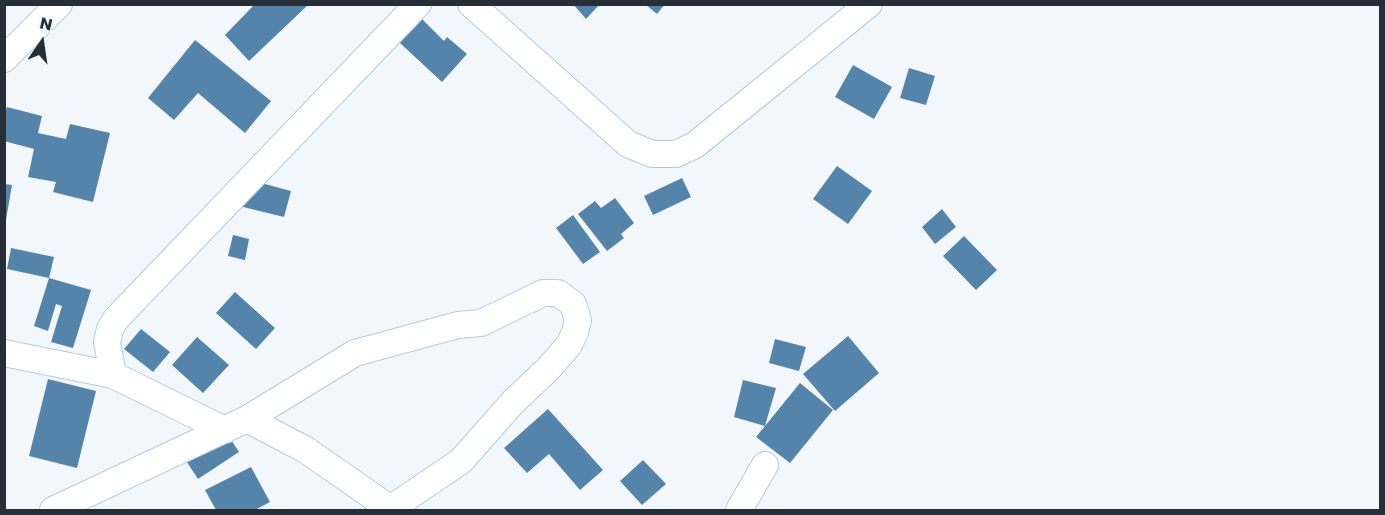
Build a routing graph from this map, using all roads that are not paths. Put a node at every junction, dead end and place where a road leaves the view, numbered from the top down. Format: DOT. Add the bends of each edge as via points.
graph roads {
  1 [pos="59,4"];
  2 [pos="418,4"];
  3 [pos="471,4"];
  4 [pos="869,4"];
  5 [pos="4,59"];
  6 [pos="4,353"];
  7 [pos="113,375"];
  8 [pos="236,424"];
  9 [pos="765,465"];
  10 [pos="53,510"];
  11 [pos="391,510"];
  12 [pos="739,510"];
  1 -- 5 [label="street"];
  2 -- 7 [label="street" via="116,319 107,342"];
  3 -- 4 [label="street" via="628,144 652,154 675,154 695,145"];
  6 -- 7 [label="street"];
  7 -- 8 [label="street"];
  8 -- 10 [label="street"];
  8 -- 11 [label="street" via="306,450"];
  8 -- 11 [label="street" via="369,348 458,325 481,323 543,293 558,292 573,304 578,320 575,332 548,369 461,461"];
  9 -- 12 [label="street"];
}
